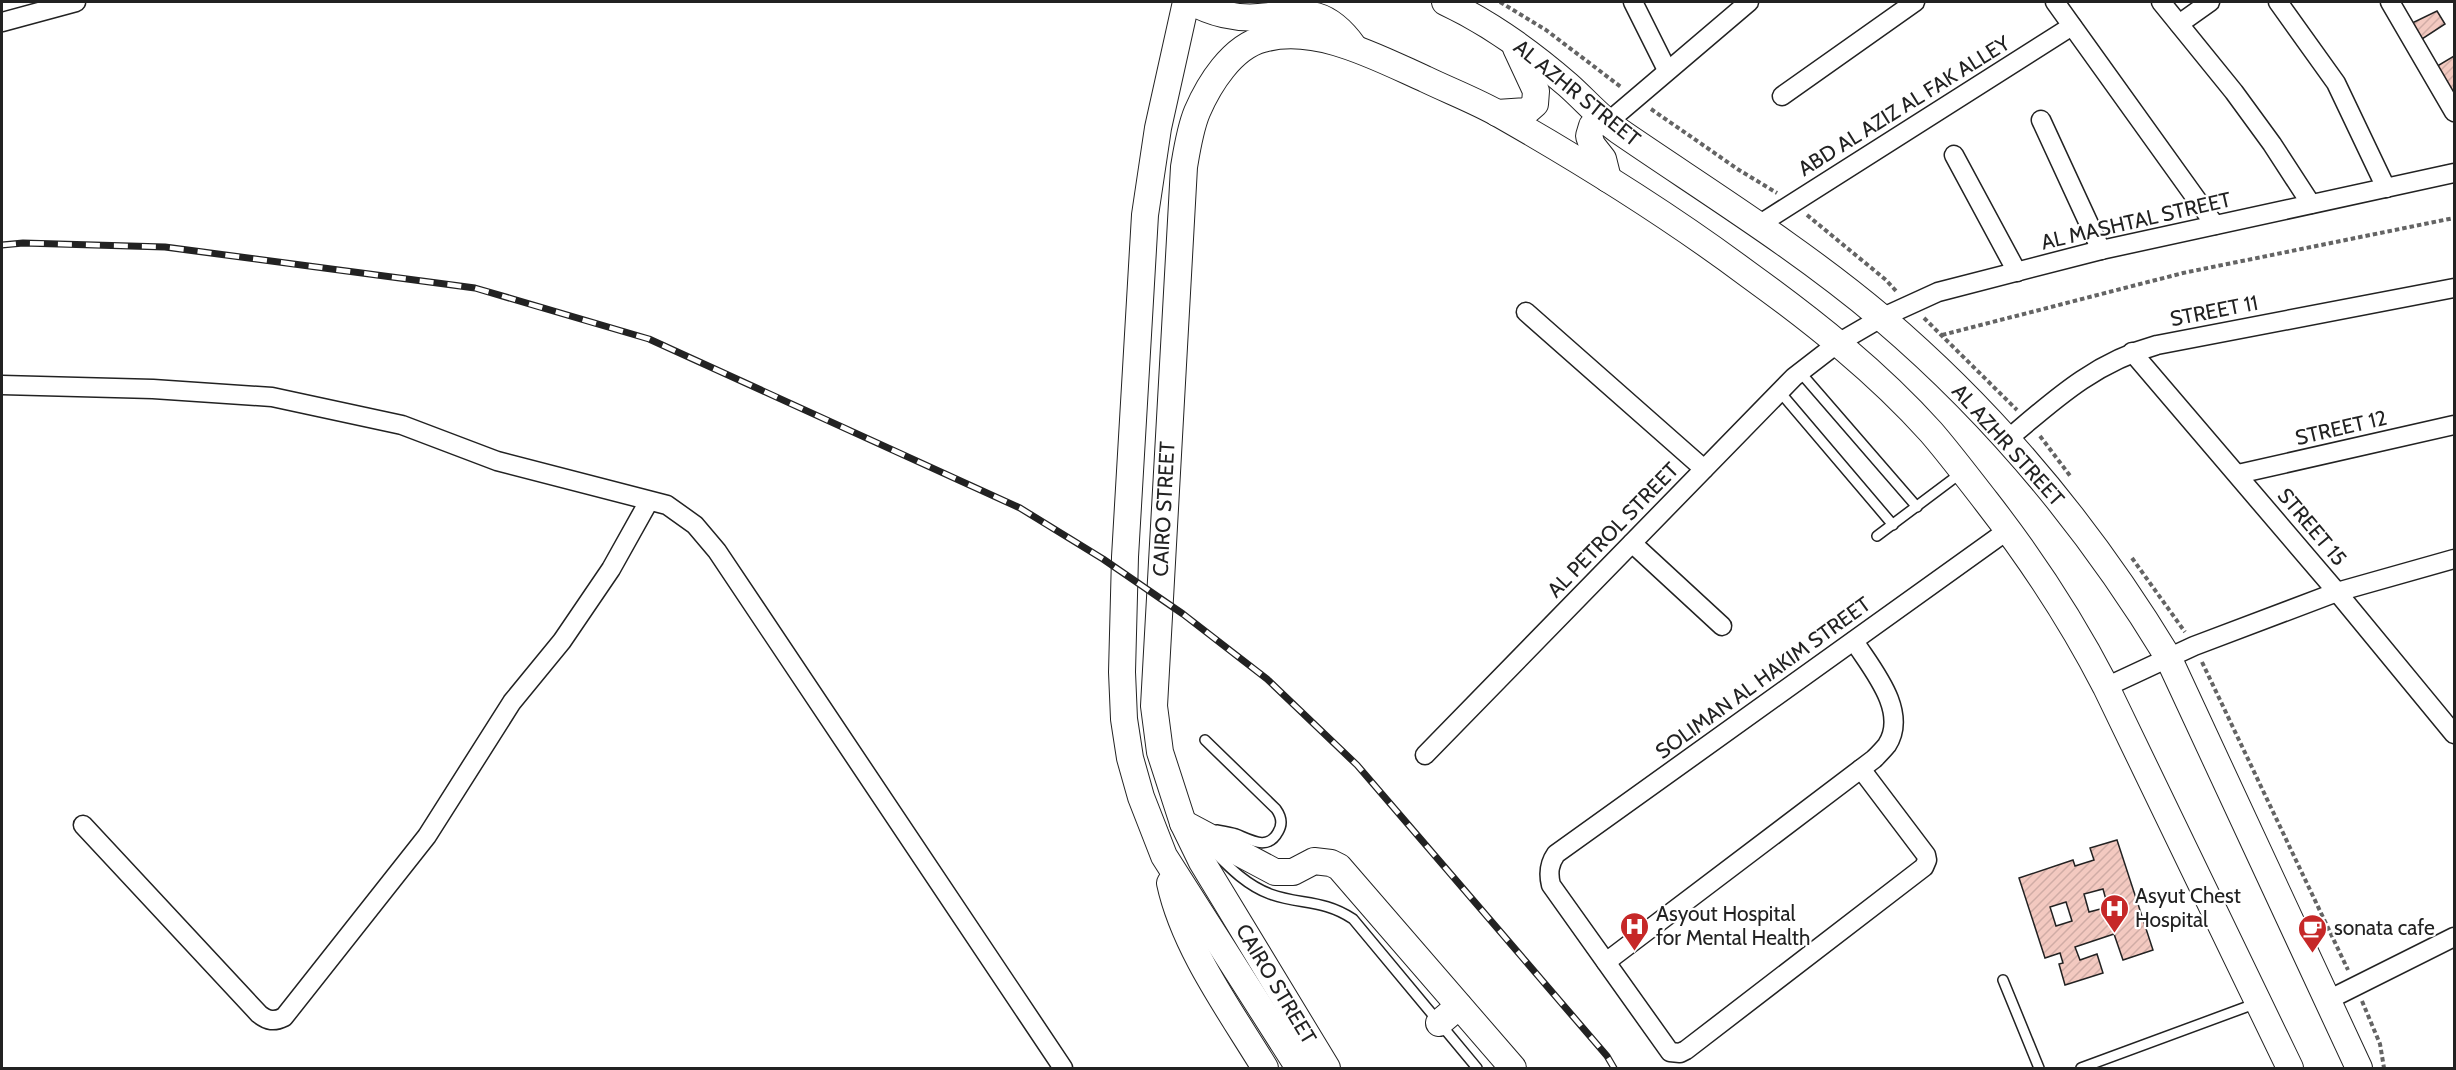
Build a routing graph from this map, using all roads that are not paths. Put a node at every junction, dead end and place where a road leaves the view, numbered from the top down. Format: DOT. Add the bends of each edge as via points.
graph roads {
  1 [pos="1186,2"];
  2 [pos="1192,2"];
  3 [pos="1447,2"];
  4 [pos="1633,2"];
  5 [pos="1748,2"];
  6 [pos="1915,2"];
  7 [pos="2055,2"];
  8 [pos="2161,2"];
  9 [pos="2210,2"];
  10 [pos="2278,2"];
  11 [pos="2390,2"];
  12 [pos="65,3"];
  13 [pos="2,22"];
  14 [pos="2179,24"];
  15 [pos="2072,26"];
  16 [pos="1513,40"];
  17 [pos="1354,47"];
  18 [pos="1667,70"];
  19 [pos="1782,96"];
  20 [pos="2454,112"];
  21 [pos="1497,113"];
  22 [pos="2041,120"];
  23 [pos="1608,122"];
  24 [pos="1954,155"];
  25 [pos="2454,173"];
  26 [pos="1608,179"];
  27 [pos="2386,188"];
  28 [pos="2311,204"];
  29 [pos="1760,224"];
  30 [pos="2215,225"];
  31 [pos="2101,250"];
  32 [pos="2017,272"];
  33 [pos="2454,288"];
  34 [pos="1526,312"];
  35 [pos="1881,318"];
  36 [pos="1838,343"];
  37 [pos="2132,352"];
  38 [pos="1800,372"];
  39 [pos="2,385"];
  40 [pos="1779,392"];
  41 [pos="2454,425"];
  42 [pos="2008,439"];
  43 [pos="1704,469"];
  44 [pos="1963,471"];
  45 [pos="2238,474"];
  46 [pos="649,501"];
  47 [pos="1917,507"];
  48 [pos="1893,525"];
  49 [pos="2008,530"];
  50 [pos="1877,536"];
  51 [pos="1632,543"];
  52 [pos="2454,559"];
  53 [pos="2337,592"];
  54 [pos="1722,626"];
  55 [pos="1854,641"];
  56 [pos="2168,657"];
  57 [pos="2106,687"];
  58 [pos="2454,734"];
  59 [pos="1204,740"];
  60 [pos="1425,755"];
  61 [pos="1860,769"];
  62 [pos="1184,823"];
  63 [pos="83,825"];
  64 [pos="1164,856"];
  65 [pos="2454,937"];
  66 [pos="1606,962"];
  67 [pos="2003,980"];
  68 [pos="2328,1000"];
  69 [pos="2259,1003"];
  70 [pos="1459,1006"];
  71 [pos="1439,1023"];
  72 [pos="1312,1066"];
  73 [pos="1063,1068"];
  74 [pos="1265,1068"];
  75 [pos="1477,1068"];
  76 [pos="1513,1068"];
  77 [pos="2039,1068"];
  78 [pos="2081,1068"];
  79 [pos="2290,1068"];
  80 [pos="2359,1068"];
  1 -- 64 [label="main road, CAIRO STREET" via="1149,182 1123,638 1124,719 1130,758"];
  2 -- 17 [label="main road" via="1243,17 1294,12 1317,16 1338,28"];
  3 -- 16 [label="main road, AL AZHR STREET"];
  4 -- 18 [label="street"];
  5 -- 18 [label="street"];
  6 -- 19 [label="street"];
  7 -- 15 [label="street"];
  8 -- 14 [label="street"];
  9 -- 14 [label="street"];
  10 -- 27 [label="street" via="2336,83"];
  11 -- 20 [label="street"];
  12 -- 13 [label="street"];
  14 -- 28 [label="street" via="2234,92"];
  15 -- 29 [label="street, ABD AL AZIZ AL FAK ALLEY"];
  15 -- 30 [label="street"];
  16 -- 21 [label="main road" via="1536,91 1535,104 1527,111"];
  16 -- 23 [label="main road, AL AZHR STREET"];
  17 -- 21 [label="main road"];
  17 -- 62 [label="main road, CAIRO STREET" via="1298,36 1258,40 1221,70 1196,113 1190,136 1180,219 1154,706 1160,752"];
  18 -- 23 [label="street"];
  21 -- 26 [label="main road"];
  22 -- 31 [label="street"];
  23 -- 26 [label="main road" via="1597,123 1588,136 1603,159"];
  23 -- 29 [label="main road, AL AZHR STREET"];
  24 -- 32 [label="street"];
  25 -- 27 [label="street, AL MASHTAL STREET"];
  26 -- 36 [label="main road" via="1721,254"];
  27 -- 28 [label="street, AL MASHTAL STREET"];
  28 -- 30 [label="street, AL MASHTAL STREET"];
  29 -- 35 [label="main road, AL AZHR STREET"];
  30 -- 31 [label="street, AL MASHTAL STREET"];
  31 -- 32 [label="street, AL MASHTAL STREET"];
  32 -- 35 [label="street, AL MASHTAL STREET" via="1938,292"];
  33 -- 37 [label="street, STREET 11"];
  34 -- 43 [label="street"];
  35 -- 36 [label="street, AL MASHTAL STREET"];
  35 -- 42 [label="main road, AL AZHR STREET"];
  36 -- 38 [label="street, AL PETROL STREET"];
  36 -- 44 [label="main road" via="1931,432"];
  37 -- 42 [label="street, STREET 11" via="2066,390"];
  37 -- 45 [label="street, STREET 15"];
  38 -- 40 [label="street, AL PETROL STREET"];
  38 -- 47 [label="lane"];
  39 -- 46 [label="street" via="272,397 402,425 497,461"];
  40 -- 43 [label="street, AL PETROL STREET"];
  40 -- 48 [label="lane"];
  41 -- 45 [label="street, STREET 12"];
  42 -- 56 [label="main road, AL AZHR STREET" via="2052,490 2133,598"];
  43 -- 51 [label="street, AL PETROL STREET"];
  44 -- 47 [label="lane"];
  44 -- 49 [label="main road"];
  45 -- 53 [label="street, STREET 15"];
  46 -- 63 [label="street" via="611,569 562,641 512,702 427,836 284,1017 276,1021 259,1014"];
  46 -- 73 [label="street" via="667,505 686,518 717,551"];
  47 -- 48 [label="lane"];
  48 -- 50 [label="lane"];
  49 -- 55 [label="street, SOLIMAN AL HAKIM STREET"];
  49 -- 57 [label="main road" via="2051,590"];
  51 -- 54 [label="street"];
  51 -- 60 [label="street, AL PETROL STREET"];
  52 -- 53 [label="street"];
  53 -- 56 [label="street"];
  53 -- 58 [label="street, STREET 15"];
  55 -- 61 [label="street" via="1886,692 1893,713 1887,745"];
  55 -- 66 [label="street, SOLIMAN AL HAKIM STREET" via="1556,854 1550,868 1551,885"];
  56 -- 57 [label="street"];
  56 -- 68 [label="main road, AL AZHR STREET"];
  57 -- 69 [label="main road"];
  59 -- 62 [label="lane" via="1276,809 1281,827 1273,839 1259,843"];
  61 -- 66 [label="street"];
  61 -- 66 [label="street" via="1926,855 1926,864 1680,1053 1670,1052"];
  62 -- 70 [label="main road" via="1275,872 1288,873 1322,861 1339,867"];
  62 -- 71 [label="lane" via="1253,886 1270,894 1333,908 1353,919"];
  62 -- 72 [label="main road, CAIRO STREET"];
  64 -- 72 [label="main road, CAIRO STREET"];
  64 -- 74 [label="main road, CAIRO STREET" via="1171,889 1201,960"];
  65 -- 68 [label="street"];
  67 -- 77 [label="lane"];
  68 -- 80 [label="main road, AL AZHR STREET"];
  69 -- 78 [label="lane"];
  69 -- 79 [label="main road"];
  70 -- 71 [label="main road"];
  70 -- 76 [label="main road"];
  71 -- 75 [label="lane"];
}
